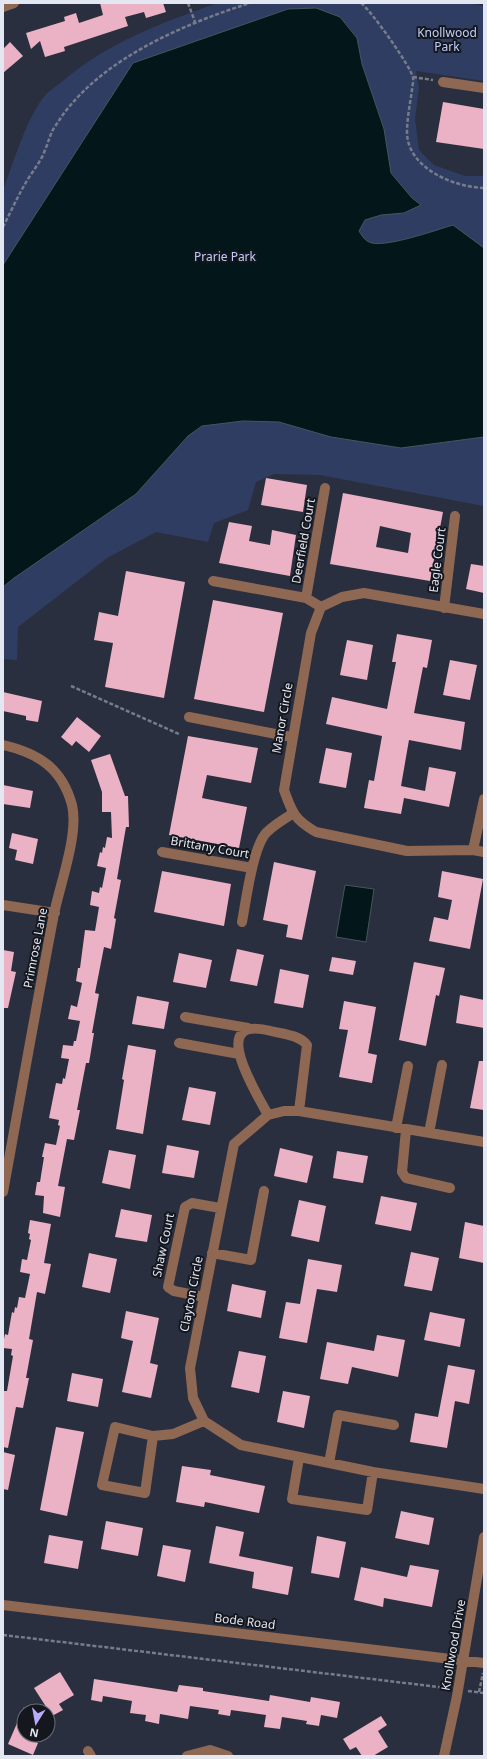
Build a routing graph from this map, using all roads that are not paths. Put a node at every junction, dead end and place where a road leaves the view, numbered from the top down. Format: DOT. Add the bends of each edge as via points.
graph roads {
  1 [pos="14,3"];
  2 [pos="3,7"];
  3 [pos="443,82"];
  4 [pos="484,88"];
  5 [pos="325,488"];
  6 [pos="455,516"];
  7 [pos="213,581"];
  8 [pos="306,598"];
  9 [pos="321,607"];
  10 [pos="444,608"];
  11 [pos="484,614"];
  12 [pos="189,717"];
  13 [pos="292,737"];
  14 [pos="3,745"];
  15 [pos="484,799"];
  16 [pos="292,814"];
  17 [pos="473,850"];
  18 [pos="162,852"];
  19 [pos="484,852"];
  20 [pos="252,868"];
  21 [pos="3,905"];
  22 [pos="55,913"];
  23 [pos="242,922"];
  24 [pos="185,1017"];
  25 [pos="248,1028"];
  26 [pos="179,1043"];
  27 [pos="239,1054"];
  28 [pos="442,1065"];
  29 [pos="408,1066"];
  30 [pos="299,1110"];
  31 [pos="268,1115"];
  32 [pos="396,1128"];
  33 [pos="406,1130"];
  34 [pos="429,1133"];
  35 [pos="484,1142"];
  36 [pos="450,1188"];
  37 [pos="264,1191"];
  38 [pos="3,1192"];
  39 [pos="220,1208"];
  40 [pos="212,1253"];
  41 [pos="204,1297"];
  42 [pos="204,1421"];
  43 [pos="394,1425"];
  44 [pos="154,1436"];
  45 [pos="299,1458"];
  46 [pos="329,1463"];
  47 [pos="373,1472"];
  48 [pos="484,1489"];
  49 [pos="484,1537"];
  50 [pos="3,1605"];
  51 [pos="462,1660"];
  52 [pos="484,1663"];
  53 [pos="187,1756"];
  54 [pos="228,1756"];
  55 [pos="444,1756"];
  1 -- 2 [label="street"];
  3 -- 4 [label="street"];
  5 -- 8 [label="street, Deerfield Court"];
  6 -- 10 [label="street, Eagle Court"];
  7 -- 8 [label="street"];
  8 -- 9 [label="street"];
  9 -- 10 [label="street" via="342,597 364,593"];
  9 -- 13 [label="street, Manor Circle" via="311,633"];
  10 -- 11 [label="street"];
  12 -- 13 [label="street"];
  13 -- 16 [label="street, Manor Circle" via="284,790"];
  14 -- 22 [label="street, Primrose Lane" via="26,751 47,763 64,784 72,806 72,836"];
  15 -- 17 [label="street"];
  16 -- 17 [label="street" via="316,832 330,836 407,851"];
  16 -- 20 [label="street" via="266,832"];
  17 -- 19 [label="street"];
  18 -- 20 [label="street, Brittany Court"];
  20 -- 23 [label="street"];
  21 -- 22 [label="street"];
  22 -- 38 [label="street, Primrose Lane"];
  24 -- 25 [label="street"];
  25 -- 27 [label="street" via="242,1032 238,1044"];
  25 -- 30 [label="street" via="261,1028 302,1039 307,1045"];
  26 -- 27 [label="street"];
  27 -- 31 [label="street" via="240,1061"];
  28 -- 34 [label="street"];
  29 -- 32 [label="street"];
  30 -- 31 [label="street, Clayton Circle"];
  30 -- 32 [label="street, Clayton Circle"];
  31 -- 39 [label="street, Clayton Circle" via="234,1144"];
  32 -- 33 [label="street, Clayton Circle"];
  33 -- 34 [label="street, Clayton Circle"];
  33 -- 36 [label="street" via="402,1172 406,1178"];
  34 -- 35 [label="street, Clayton Circle"];
  37 -- 40 [label="street" via="251,1260"];
  39 -- 40 [label="street, Clayton Circle"];
  39 -- 41 [label="street, Shaw Court" via="192,1203 185,1207 168,1287 174,1291"];
  40 -- 41 [label="street, Clayton Circle"];
  41 -- 42 [label="street, Clayton Circle" via="190,1368 193,1398"];
  42 -- 44 [label="street" via="173,1434"];
  42 -- 45 [label="street" via="241,1445"];
  43 -- 46 [label="street" via="338,1414"];
  44 -- 44 [label="street" via="115,1427 102,1485 144,1493"];
  45 -- 46 [label="street"];
  45 -- 47 [label="street" via="292,1499 367,1510"];
  46 -- 47 [label="street"];
  47 -- 48 [label="street"];
  49 -- 51 [label="street, Knollwood Drive"];
  50 -- 51 [label="street, Bode Road"];
  51 -- 52 [label="street, Bode Road"];
  51 -- 55 [label="street, Knollwood Drive"];
  53 -- 54 [label="street" via="210,1750"];
}
